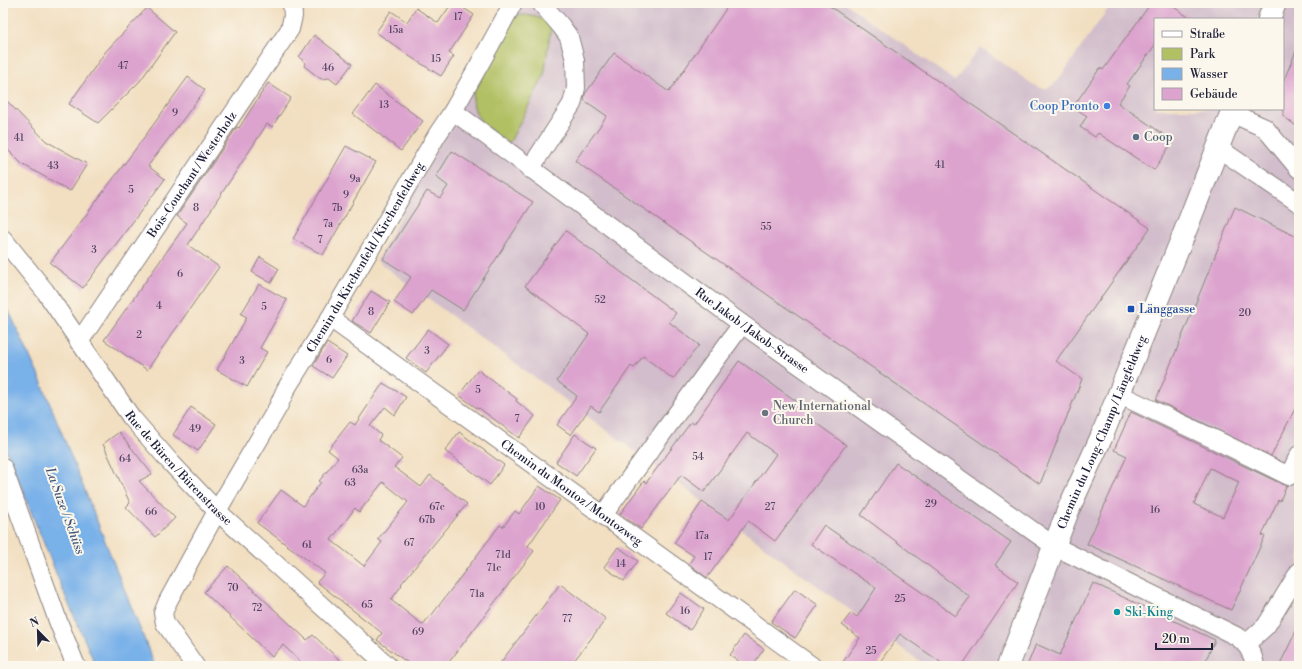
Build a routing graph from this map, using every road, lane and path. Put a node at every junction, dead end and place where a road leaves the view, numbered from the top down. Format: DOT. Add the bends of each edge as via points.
graph roads {
  1 [pos="292,3"];
  2 [pos="513,3"];
  3 [pos="541,3"];
  4 [pos="453,111"];
  5 [pos="1232,111"];
  6 [pos="1218,148"];
  7 [pos="530,169"];
  8 [pos="1299,169"];
  9 [pos="1299,203"];
  10 [pos="3,239"];
  11 [pos="330,318"];
  12 [pos="742,324"];
  13 [pos="79,342"];
  14 [pos="1119,392"];
  15 [pos="1299,454"];
  16 [pos="3,468"];
  17 [pos="217,511"];
  18 [pos="603,515"];
  19 [pos="1054,546"];
  20 [pos="1299,572"];
  21 [pos="1246,644"];
  22 [pos="76,666"];
  23 [pos="195,666"];
  24 [pos="388,666"];
  25 [pos="812,666"];
  26 [pos="1008,666"];
  27 [pos="1255,666"];
  1 -- 13 [label="street, Bois-Couchant / Westerholz" via="290,29"];
  2 -- 4 [label="street, Chemin du Kirchenfeld / Kirchenfeldweg"];
  3 -- 7 [label="street" via="569,37 575,60 576,88 572,104"];
  4 -- 7 [label="street, Rue Jakob / Jakob-Strasse"];
  4 -- 11 [label="street, Chemin du Kirchenfeld / Kirchenfeldweg"];
  5 -- 6 [label="main road, Chemin du Long-Champ / Längfeldweg"];
  5 -- 8 [label="street" via="1265,128"];
  6 -- 9 [label="street"];
  6 -- 14 [label="main road, Chemin du Long-Champ / Längfeldweg"];
  7 -- 12 [label="street, Rue Jakob / Jakob-Strasse"];
  10 -- 13 [label="street, Rue de Büren / Bürenstrasse" via="45,291"];
  11 -- 17 [label="street, Chemin du Kirchenfeld / Kirchenfeldweg" via="286,389"];
  11 -- 18 [label="street, Chemin du Montoz / Montozweg"];
  12 -- 18 [label="street"];
  12 -- 19 [label="street, Rue Jakob / Jakob-Strasse"];
  13 -- 17 [label="street, Rue de Büren / Bürenstrasse" via="131,417"];
  14 -- 15 [label="street" via="1289,476"];
  14 -- 19 [label="main road, Chemin du Long-Champ / Längfeldweg"];
  16 -- 22 [label="street"];
  17 -- 23 [label="street, Chemin du Kirchenfeld / Kirchenfeldweg" via="163,613 168,629"];
  17 -- 24 [label="street, Rue de Büren / Bürenstrasse"];
  18 -- 25 [label="street, Chemin du Montoz / Montozweg"];
  19 -- 21 [label="street, Rue Jakob / Jakob-Strasse" via="1236,636"];
  19 -- 26 [label="main road, Chemin du Long-Champ / Längfeldweg"];
  20 -- 21 [label="street" via="1266,626"];
  21 -- 27 [label="street"];
}
